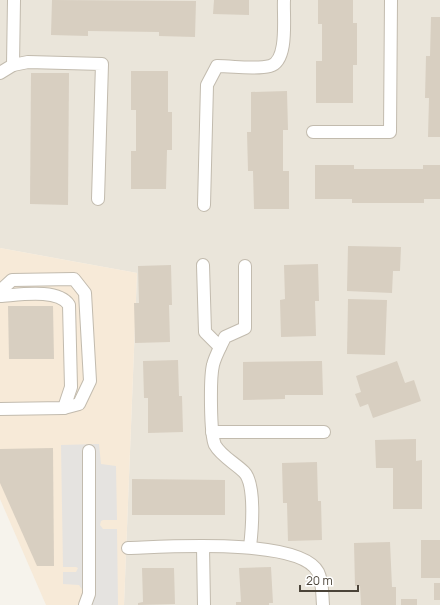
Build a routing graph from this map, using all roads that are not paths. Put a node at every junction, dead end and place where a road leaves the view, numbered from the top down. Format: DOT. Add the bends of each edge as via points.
graph roads {
  1 [pos="14,0"];
  2 [pos="284,0"];
  3 [pos="391,0"];
  4 [pos="12,65"];
  5 [pos="0,73"];
  6 [pos="313,132"];
  7 [pos="98,199"];
  8 [pos="204,205"];
  9 [pos="203,265"];
  10 [pos="244,266"];
  11 [pos="0,291"];
  12 [pos="0,296"];
  13 [pos="220,347"];
  14 [pos="64,408"];
  15 [pos="0,409"];
  16 [pos="212,432"];
  17 [pos="324,432"];
  18 [pos="89,451"];
  19 [pos="203,547"];
  20 [pos="250,547"];
  21 [pos="128,548"];
  22 [pos="85,605"];
  23 [pos="204,605"];
  24 [pos="322,605"];
  1 -- 4 [label="lane"];
  2 -- 8 [label="lane" via="283,52 280,60 271,66 217,66 207,85"];
  3 -- 6 [label="lane" via="390,132"];
  4 -- 5 [label="lane"];
  4 -- 7 [label="lane" via="28,62 102,64"];
  9 -- 13 [label="lane" via="205,332"];
  10 -- 13 [label="lane" via="245,328 224,337"];
  11 -- 14 [label="lane" via="12,280 74,279 85,293 90,380 79,404"];
  12 -- 14 [label="lane" via="55,295 69,305 71,387"];
  13 -- 16 [label="lane" via="212,374"];
  14 -- 15 [label="lane"];
  16 -- 17 [label="lane"];
  16 -- 20 [label="lane" via="215,445 246,474 250,483"];
  18 -- 22 [label="lane" via="90,594"];
  19 -- 20 [label="lane"];
  19 -- 21 [label="lane"];
  19 -- 23 [label="lane"];
  20 -- 24 [label="lane" via="298,556 309,562 318,571 322,582"];
}
